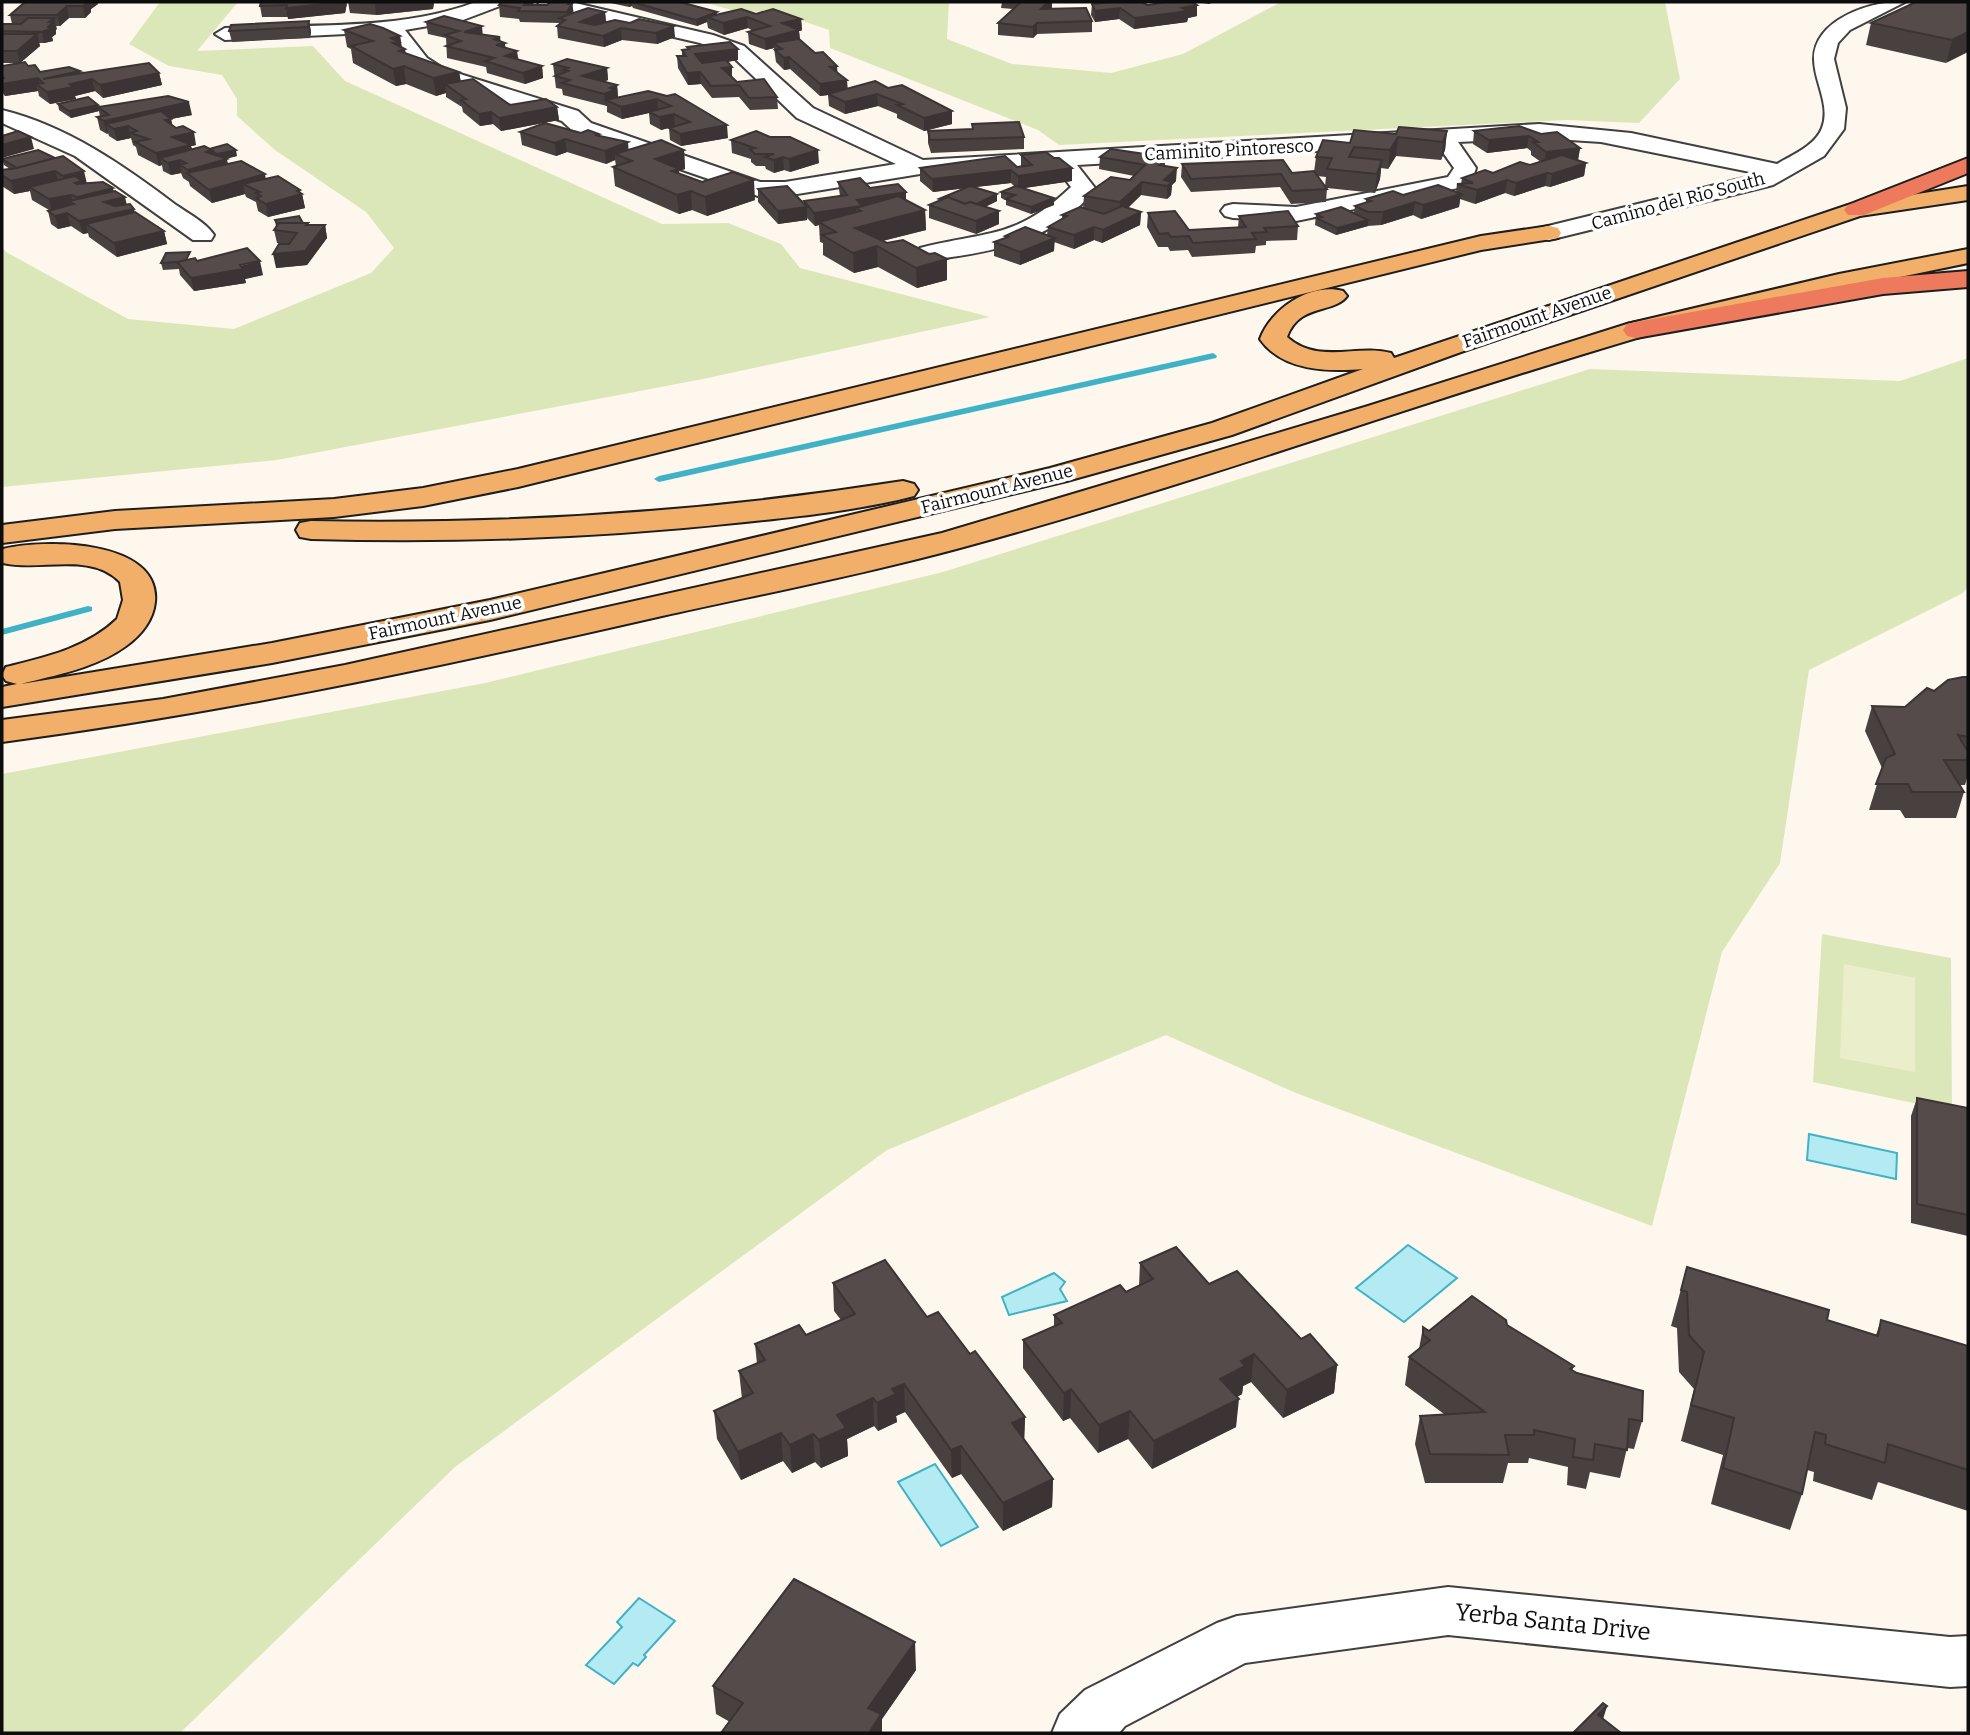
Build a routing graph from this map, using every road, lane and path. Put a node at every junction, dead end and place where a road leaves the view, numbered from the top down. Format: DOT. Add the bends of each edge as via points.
graph roads {
  1 [pos="492,2"];
  2 [pos="547,2"];
  3 [pos="1895,2"];
  4 [pos="391,26"];
  5 [pos="225,34"];
  6 [pos="2,117"];
  7 [pos="1443,137"];
  8 [pos="1061,159"];
  9 [pos="1968,165"];
  10 [pos="920,167"];
  11 [pos="1782,173"];
  12 [pos="1968,193"];
  13 [pos="1856,210"];
  14 [pos="1233,211"];
  15 [pos="1549,233"];
  16 [pos="202,235"];
  17 [pos="929,253"];
  18 [pos="1968,256"];
  19 [pos="1968,279"];
  20 [pos="1636,330"];
  21 [pos="1452,346"];
  22 [pos="1222,429"];
  23 [pos="50,529"];
  24 [pos="2,534"];
  25 [pos="2,558"];
  26 [pos="2,679"];
  27 [pos="2,697"];
  28 [pos="163,709"];
  29 [pos="2,731"];
  30 [pos="2,745"];
  31 [pos="1968,1661"];
  32 [pos="1081,1733"];
  1 -- 4 [label="street" via="456,16"];
  2 -- 10 [label="street, Caminito Pintoresco" via="737,50 805,113"];
  3 -- 11 [label="street, Camino del Rio South" via="1843,26 1828,41 1824,59 1835,108 1833,129 1816,151"];
  4 -- 5 [label="street"];
  4 -- 10 [label="street" via="420,62 437,73 570,116 583,128 740,185 785,189"];
  6 -- 16 [label="street" via="86,150"];
  7 -- 8 [label="street, Caminito Pintoresco"];
  7 -- 11 [label="street, Caminito Pintoresco" via="1575,132 1680,147"];
  7 -- 14 [label="street" via="1465,168 1455,182 1296,214"];
  8 -- 10 [label="street, Caminito Pintoresco"];
  8 -- 17 [label="street" via="1083,188 1062,210 1037,227 984,247"];
  9 -- 13 [label="highway"];
  11 -- 15 [label="street, Camino del Rio South"];
  12 -- 13 [label="main road, Fairmount Avenue"];
  13 -- 21 [label="main road, Fairmount Avenue"];
  15 -- 21 [label="main road" via="1498,253 1318,300 1293,311 1277,325 1273,339 1284,351 1333,362 1391,358"];
  15 -- 23 [label="main road" via="1481,243 423,497"];
  18 -- 20 [label="main road, Fairmount Avenue"];
  19 -- 20 [label="highway" via="1883,286"];
  20 -- 28 [label="main road, Fairmount Avenue" via="950,541 523,638"];
  21 -- 22 [label="main road, Fairmount Avenue"];
  22 -- 23 [label="main road" via="881,494 642,523 417,533"];
  22 -- 27 [label="main road, Fairmount Avenue" via="1030,481 490,610 272,653"];
  23 -- 24 [label="main road"];
  25 -- 26 [label="main road" via="101,557 126,570 139,588 139,610 127,629 61,663"];
  28 -- 29 [label="main road, Fairmount Avenue"];
  28 -- 30 [label="main road"];
  31 -- 32 [label="street, Yerba Santa Drive" via="1448,1611 1237,1640 1105,1709"];
}
